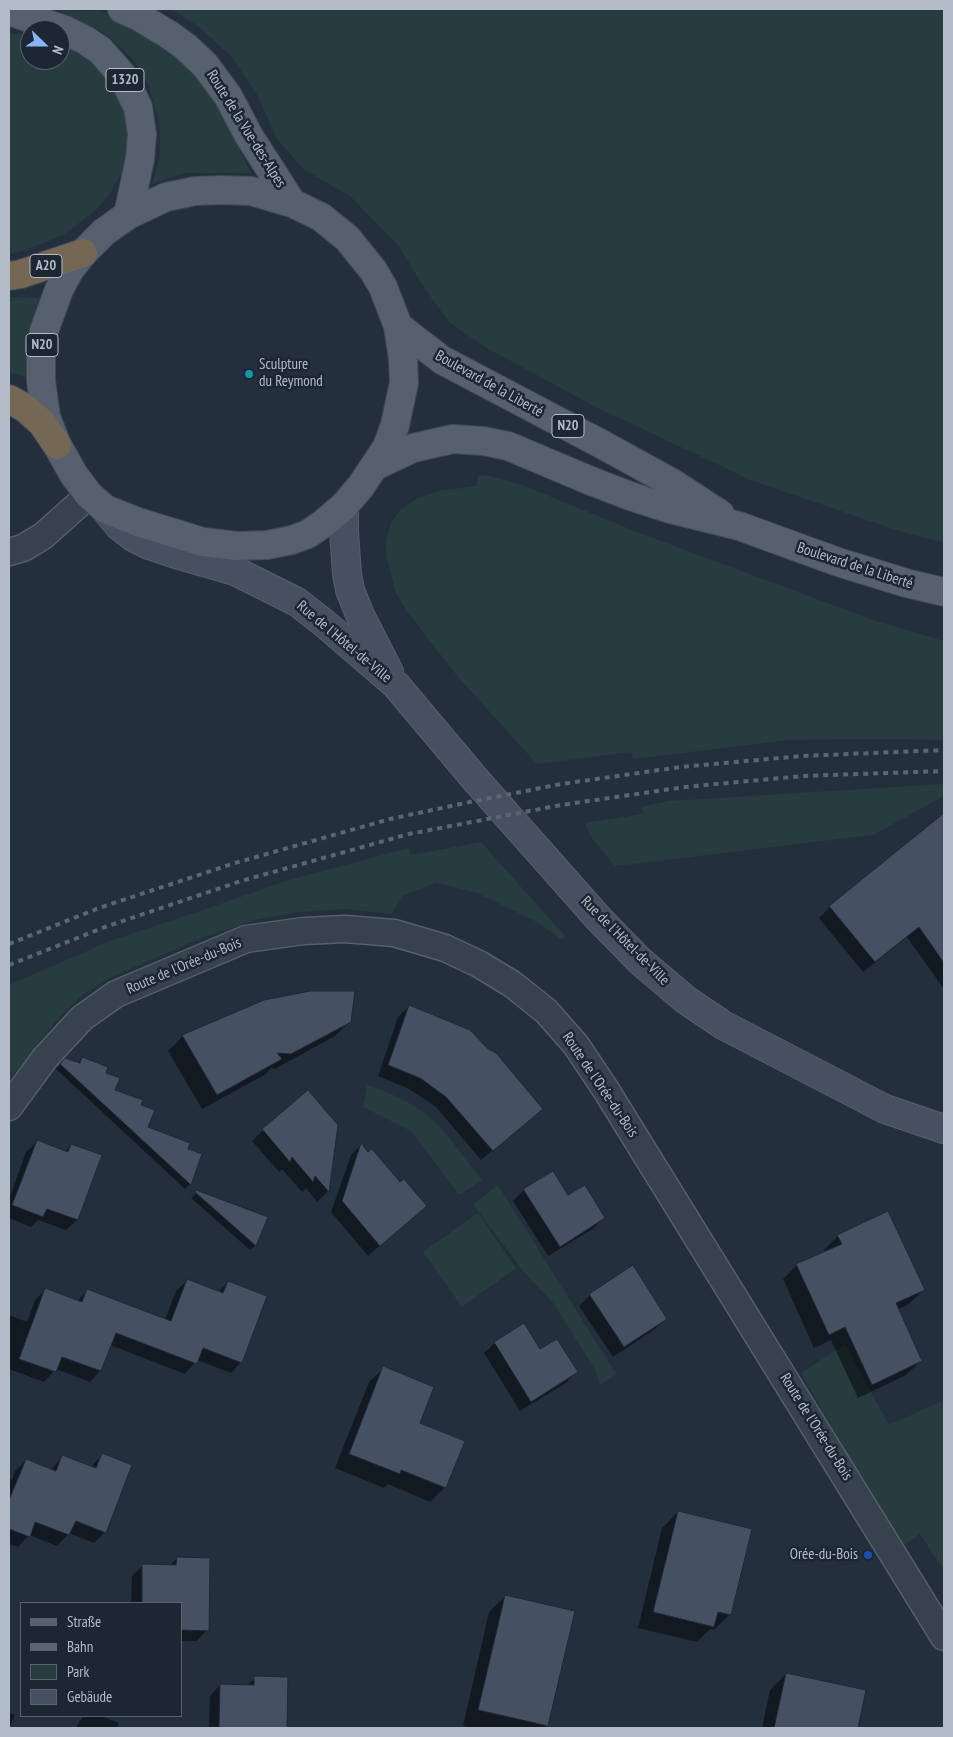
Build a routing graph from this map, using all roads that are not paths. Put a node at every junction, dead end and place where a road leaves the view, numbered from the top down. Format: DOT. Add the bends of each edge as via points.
graph roads {
  1 [pos="122,9"];
  2 [pos="9,10"];
  3 [pos="292,203"];
  4 [pos="128,215"];
  5 [pos="83,253"];
  6 [pos="9,276"];
  7 [pos="398,326"];
  8 [pos="9,399"];
  9 [pos="57,445"];
  10 [pos="375,466"];
  11 [pos="97,502"];
  12 [pos="344,506"];
  13 [pos="739,526"];
  14 [pos="9,552"];
  15 [pos="944,592"];
  16 [pos="396,685"];
  17 [pos="9,1107"];
  18 [pos="944,1129"];
  19 [pos="944,1637"];
  1 -- 3 [label="main road, Route de la Vue-des-Alpes" via="172,36 205,64 228,96 249,136"];
  2 -- 4 [label="main road, 1320" via="85,40 100,50 122,75 138,107 142,134"];
  3 -- 4 [label="main road, N20" via="251,191 195,191 166,197"];
  3 -- 7 [label="main road, N20" via="321,217 360,252 383,287"];
  4 -- 5 [label="main road, N20"];
  5 -- 6 [label="highway, A20"];
  5 -- 9 [label="main road, N20" via="68,271 59,290 44,332 41,354 46,417"];
  7 -- 10 [label="main road, N20" via="404,375 400,406 387,447"];
  7 -- 13 [label="main road, Boulevard de la Liberté / N20" via="442,360 674,484"];
  8 -- 9 [label="highway" via="42,424"];
  9 -- 11 [label="main road, N20" via="74,475"];
  10 -- 12 [label="main road, N20"];
  10 -- 13 [label="main road, Boulevard de la Liberté / N20" via="413,448 453,439 483,441 508,446 591,482 662,506"];
  11 -- 12 [label="main road, N20" via="138,522 171,533 203,542 237,546 292,540 308,534"];
  11 -- 14 [label="street" via="23,548"];
  11 -- 16 [label="main road, Rue de l'Hôtel-de-Ville" via="133,537 149,545 235,571 297,602"];
  12 -- 16 [label="main road, Rue de l'Hôtel-de-Ville" via="350,590"];
  13 -- 15 [label="main road, Boulevard de la Liberté / N20" via="838,562"];
  16 -- 18 [label="main road, Rue de l'Hôtel-de-Ville" via="599,918 640,961 686,1000 723,1025 885,1109"];
  17 -- 19 [label="street, Route de l'Orée-du-Bois" via="45,1058 82,1018 116,994 246,939 304,930 394,933 445,948 479,964 512,984 546,1011 576,1045"];
}
